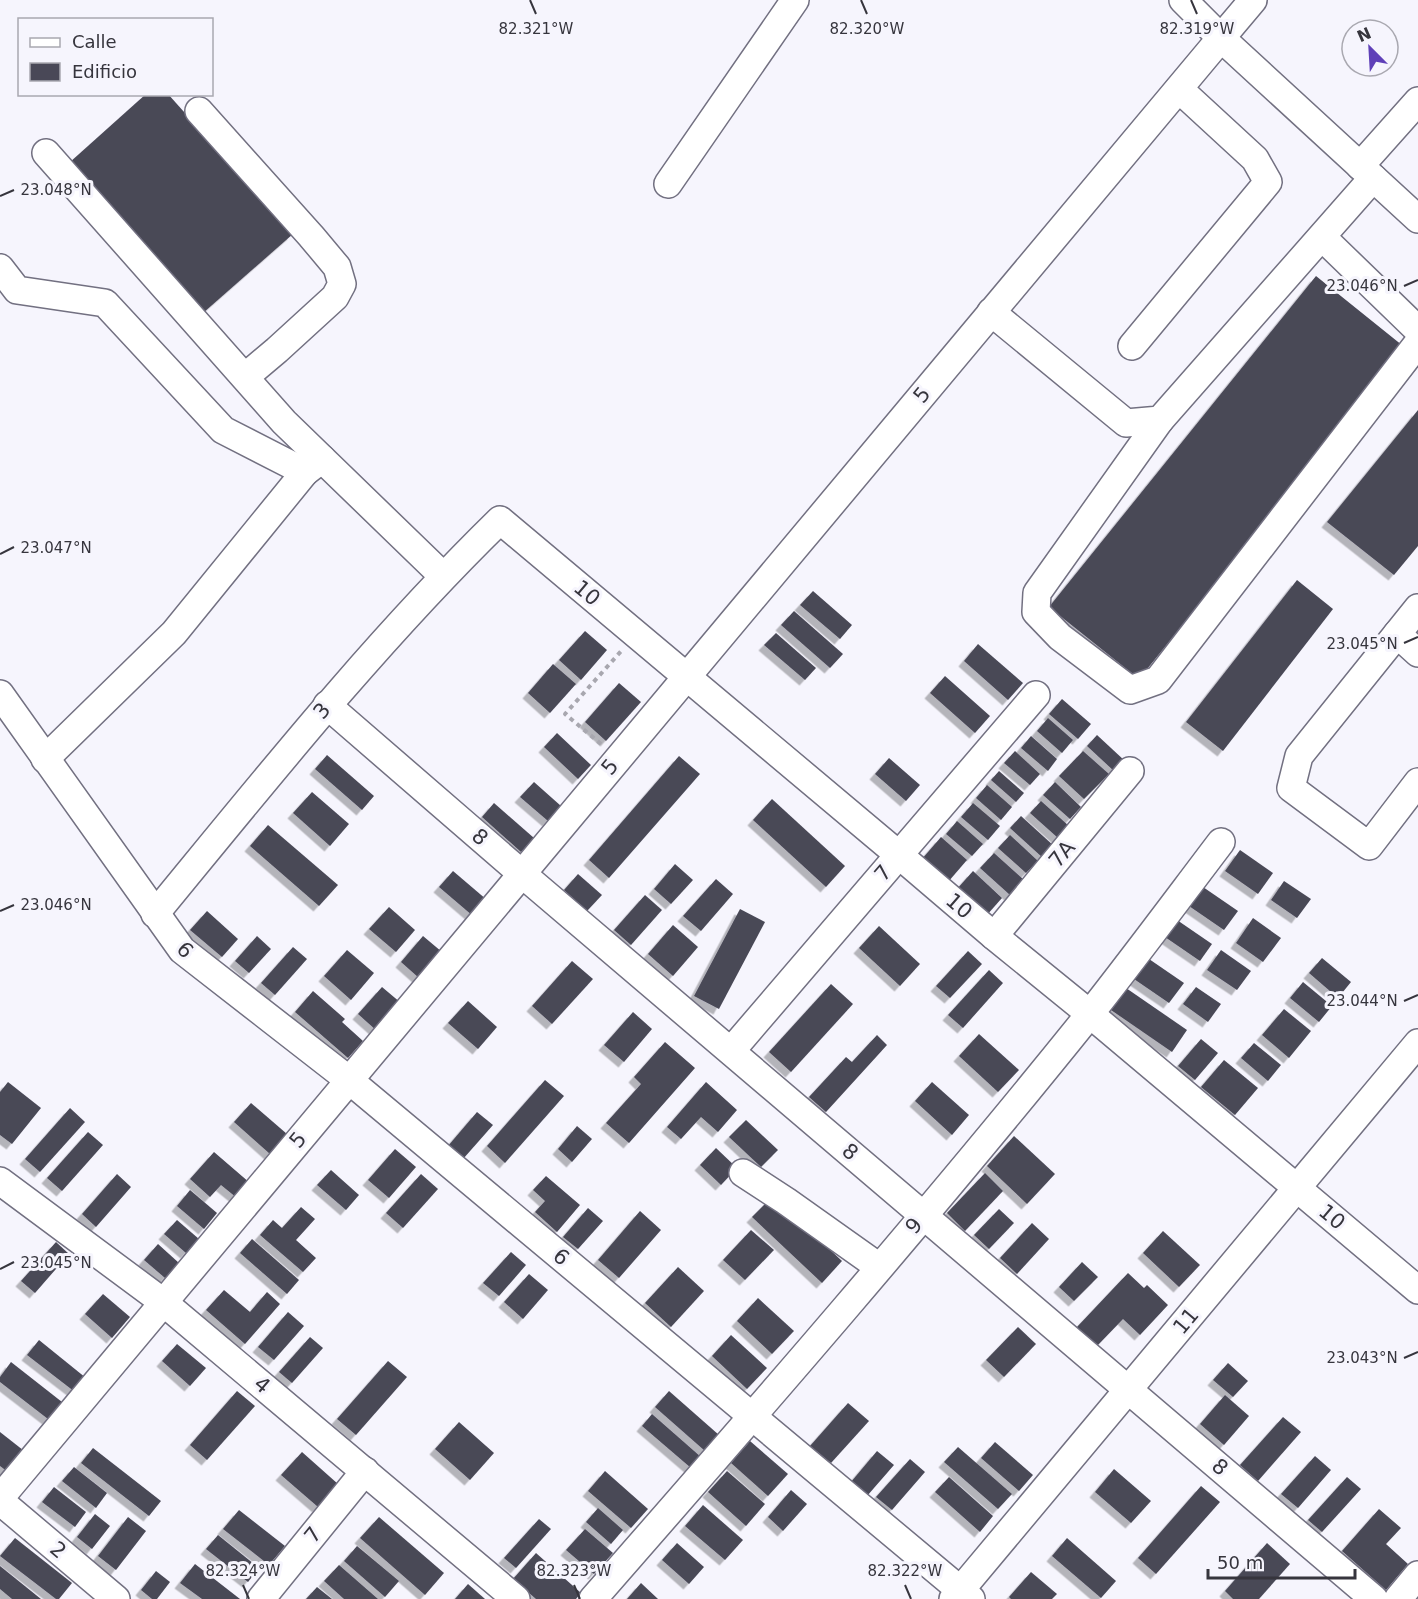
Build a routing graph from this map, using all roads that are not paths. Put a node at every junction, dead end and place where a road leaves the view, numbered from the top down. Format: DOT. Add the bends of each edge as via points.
graph roads {
  1 [pos="795,0"];
  2 [pos="1183,0"];
  3 [pos="1253,0"];
  4 [pos="1221,38"];
  5 [pos="1179,89"];
  6 [pos="1418,101"];
  7 [pos="199,111"];
  8 [pos="46,153"];
  9 [pos="1367,172"];
  10 [pos="668,184"];
  11 [pos="1418,219"];
  12 [pos="1322,237"];
  13 [pos="0,268"];
  14 [pos="991,312"];
  15 [pos="1418,330"];
  16 [pos="1418,343"];
  17 [pos="1132,346"];
  18 [pos="245,377"];
  19 [pos="1160,420"];
  20 [pos="313,466"];
  21 [pos="501,520"];
  22 [pos="443,576"];
  23 [pos="1418,608"];
  24 [pos="1397,634"];
  25 [pos="1418,653"];
  26 [pos="686,676"];
  27 [pos="0,694"];
  28 [pos="1036,695"];
  29 [pos="327,705"];
  30 [pos="45,759"];
  31 [pos="1130,771"];
  32 [pos="1418,782"];
  33 [pos="1221,842"];
  34 [pos="899,855"];
  35 [pos="521,873"];
  36 [pos="155,914"];
  37 [pos="994,936"];
  38 [pos="1090,1014"];
  39 [pos="1418,1043"];
  40 [pos="731,1051"];
  41 [pos="349,1080"];
  42 [pos="743,1173"];
  43 [pos="0,1181"];
  44 [pos="1297,1187"];
  45 [pos="924,1215"];
  46 [pos="879,1267"];
  47 [pos="1418,1290"];
  48 [pos="163,1302"];
  49 [pos="1129,1389"];
  50 [pos="752,1417"];
  51 [pos="365,1471"];
  52 [pos="0,1500"];
  53 [pos="1418,1575"];
  54 [pos="962,1596"];
  55 [pos="116,1599"];
  56 [pos="261,1599"];
  57 [pos="516,1599"];
  58 [pos="593,1599"];
  59 [pos="1374,1599"];
  60 [pos="1398,1599"];
  1 -- 10 [label="street"];
  2 -- 4 [label="street"];
  3 -- 4 [label="street, 5"];
  4 -- 5 [label="street, 5"];
  4 -- 9 [label="street"];
  5 -- 14 [label="street, 5"];
  5 -- 17 [label="street" via="1255,159 1268,182"];
  6 -- 9 [label="street"];
  7 -- 18 [label="street" via="337,267 342,284 335,297"];
  8 -- 18 [label="street"];
  9 -- 11 [label="street"];
  9 -- 12 [label="street"];
  12 -- 15 [label="street"];
  12 -- 19 [label="street"];
  13 -- 20 [label="street" via="17,290 105,303 223,430"];
  14 -- 19 [label="street" via="1126,423"];
  14 -- 26 [label="street, 5"];
  16 -- 19 [label="street" via="1158,680 1130,690 1060,637 1036,612 1037,593"];
  18 -- 20 [label="street" via="284,422"];
  20 -- 22 [label="street"];
  20 -- 30 [label="street" via="174,633"];
  21 -- 22 [label="street, 3"];
  21 -- 26 [label="street, 10"];
  22 -- 29 [label="street, 3"];
  23 -- 24 [label="street"];
  24 -- 25 [label="street"];
  24 -- 32 [label="street" via="1299,756 1291,788 1369,846"];
  26 -- 34 [label="street, 10"];
  26 -- 35 [label="street, 5"];
  27 -- 30 [label="street, 6"];
  28 -- 34 [label="street, 7"];
  29 -- 35 [label="street, 8"];
  29 -- 36 [label="street, 3"];
  30 -- 36 [label="street, 6"];
  31 -- 37 [label="street, 7A"];
  33 -- 38 [label="street, 9"];
  34 -- 37 [label="street, 10"];
  34 -- 40 [label="street, 7"];
  35 -- 40 [label="street, 8"];
  35 -- 41 [label="street, 5"];
  36 -- 41 [label="street, 6" via="182,950"];
  37 -- 38 [label="street, 10"];
  38 -- 44 [label="street, 10"];
  38 -- 45 [label="street, 9"];
  39 -- 44 [label="street, 11"];
  40 -- 45 [label="street, 8"];
  41 -- 48 [label="street, 5"];
  41 -- 50 [label="street, 6"];
  42 -- 46 [label="street"];
  43 -- 48 [label="street, 4"];
  44 -- 47 [label="street, 10"];
  44 -- 49 [label="street, 11"];
  45 -- 46 [label="street, 9"];
  45 -- 49 [label="street, 8"];
  46 -- 50 [label="street, 9"];
  48 -- 51 [label="street, 4"];
  48 -- 52 [label="street, 5"];
  49 -- 54 [label="street, 11"];
  49 -- 59 [label="street, 8"];
  50 -- 54 [label="street, 6"];
  50 -- 58 [label="street, 9"];
  51 -- 56 [label="street, 7"];
  51 -- 57 [label="street, 4"];
  52 -- 55 [label="street, 2"];
  53 -- 60 [label="street"];
}
